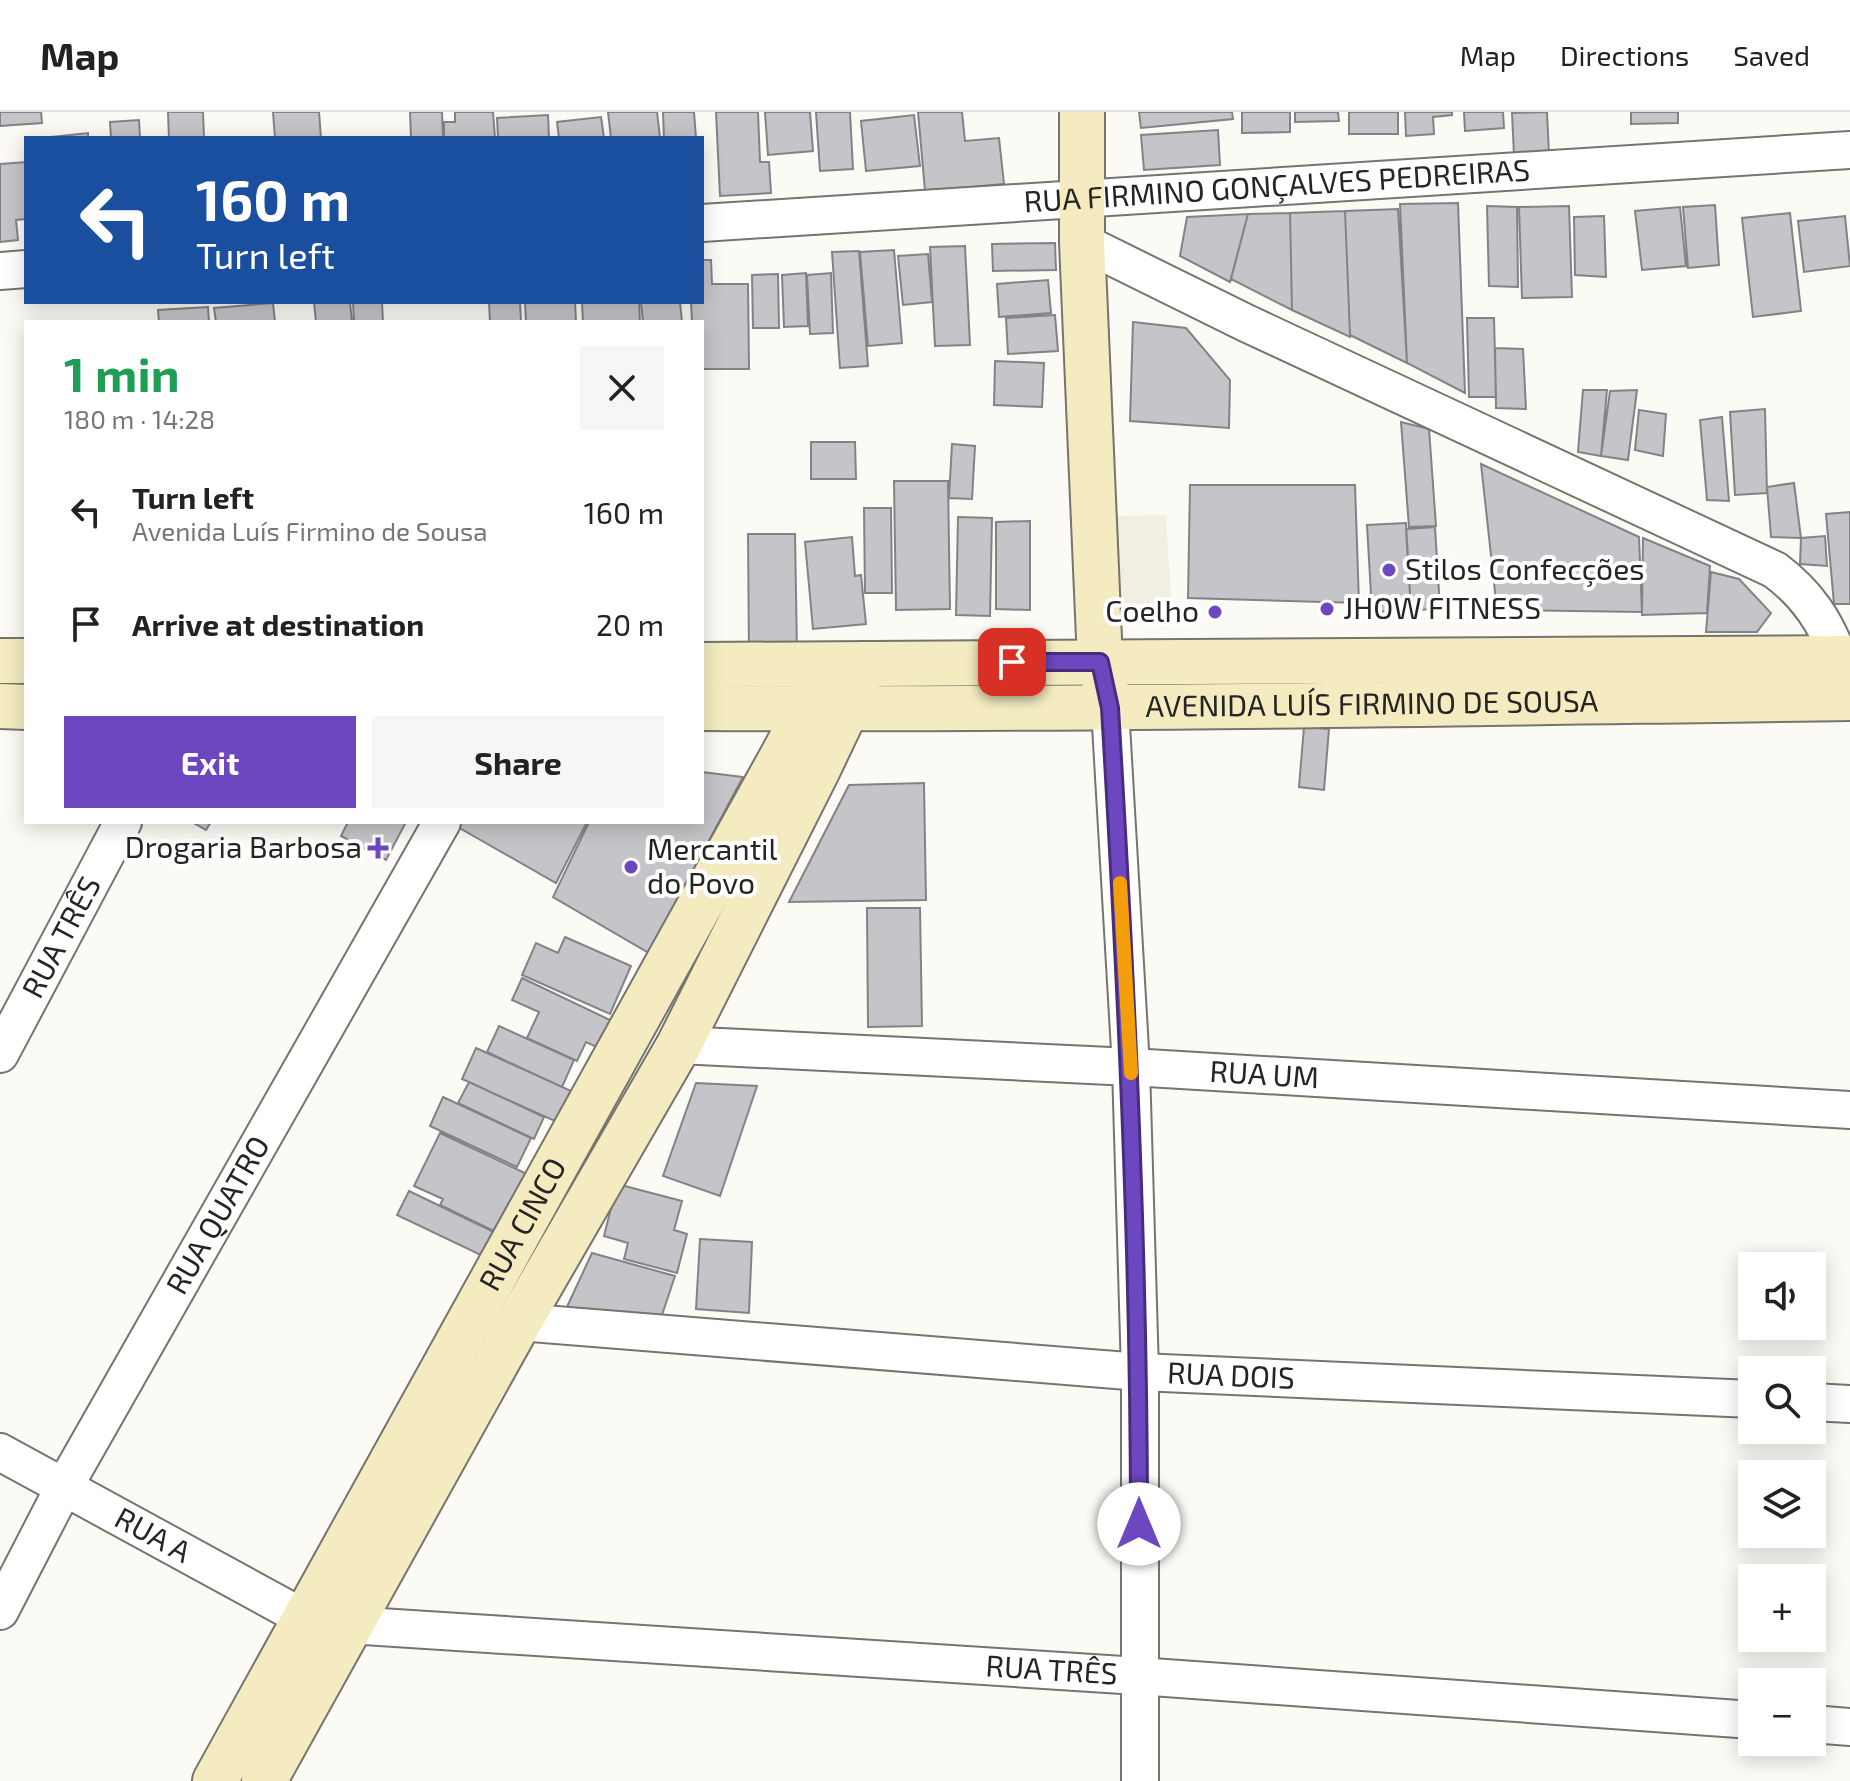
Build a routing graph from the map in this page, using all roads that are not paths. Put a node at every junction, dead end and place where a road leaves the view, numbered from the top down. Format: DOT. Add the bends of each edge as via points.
graph roads {
  1 [pos="1082,112"];
  2 [pos="1850,150"];
  3 [pos="1082,197"];
  4 [pos="704,223"];
  5 [pos="1082,242"];
  6 [pos="24,269"];
  7 [pos="0,271"];
  8 [pos="0,661"];
  9 [pos="24,661"];
  10 [pos="1100,662"];
  11 [pos="845,664"];
  12 [pos="704,665"];
  13 [pos="1846,672"];
  14 [pos="0,706"];
  15 [pos="24,707"];
  16 [pos="704,708"];
  17 [pos="1110,708"];
  18 [pos="827,709"];
  19 [pos="122,824"];
  20 [pos="441,824"];
  21 [pos="679,1045"];
  22 [pos="0,1054"];
  23 [pos="1131,1067"];
  24 [pos="1850,1110"];
  25 [pos="519,1322"];
  26 [pos="1140,1372"];
  27 [pos="1738,1398"];
  28 [pos="1826,1403"];
  29 [pos="1850,1404"];
  30 [pos="0,1452"];
  31 [pos="64,1487"];
  32 [pos="0,1611"];
  33 [pos="304,1618"];
  34 [pos="349,1625"];
  35 [pos="1138,1676"];
  36 [pos="1738,1719"];
  37 [pos="1826,1725"];
  38 [pos="1850,1727"];
  39 [pos="215,1781"];
  40 [pos="264,1781"];
  41 [pos="1140,1781"];
  1 -- 3 [label="main road"];
  2 -- 3 [label="street, RUA FIRMINO GONÇALVES PEDREIRAS"];
  3 -- 4 [label="street, RUA FIRMINO GONÇALVES PEDREIRAS"];
  3 -- 5 [label="main road"];
  5 -- 10 [label="main road"];
  5 -- 13 [label="street" via="1775,570 1795,585 1828,628"];
  6 -- 7 [label="street"];
  8 -- 9 [label="main road"];
  10 -- 11 [label="main road, AVENIDA LUÍS FIRMINO DE SOUSA"];
  10 -- 13 [label="main road, AVENIDA LUÍS FIRMINO DE SOUSA"];
  10 -- 17 [label="main road"];
  11 -- 12 [label="main road, AVENIDA LUÍS FIRMINO DE SOUSA"];
  11 -- 18 [label="main road, RUA CINCO"];
  13 -- 17 [label="main road, AVENIDA LUÍS FIRMINO DE SOUSA"];
  14 -- 15 [label="main road"];
  16 -- 18 [label="main road, AVENIDA LUÍS FIRMINO DE SOUSA"];
  17 -- 18 [label="main road, AVENIDA LUÍS FIRMINO DE SOUSA"];
  17 -- 23 [label="street"];
  18 -- 21 [label="main road, RUA CINCO"];
  18 -- 33 [label="main road, RUA CINCO"];
  19 -- 22 [label="street, RUA TRÊS"];
  20 -- 31 [label="street, RUA QUATRO"];
  21 -- 23 [label="street, RUA UM"];
  21 -- 25 [label="main road, RUA CINCO"];
  23 -- 24 [label="street, RUA UM"];
  23 -- 26 [label="street"];
  25 -- 26 [label="street, RUA DOIS"];
  25 -- 34 [label="main road, RUA CINCO"];
  26 -- 27 [label="street, RUA DOIS"];
  26 -- 35 [label="street"];
  28 -- 29 [label="street"];
  30 -- 31 [label="street, RUA A"];
  31 -- 32 [label="street, RUA QUATRO"];
  31 -- 33 [label="street, RUA A"];
  33 -- 39 [label="main road, RUA CINCO"];
  34 -- 35 [label="street, RUA TRÊS"];
  34 -- 40 [label="main road, RUA CINCO"];
  35 -- 36 [label="street, RUA TRÊS"];
  35 -- 41 [label="street"];
  37 -- 38 [label="street"];
}
